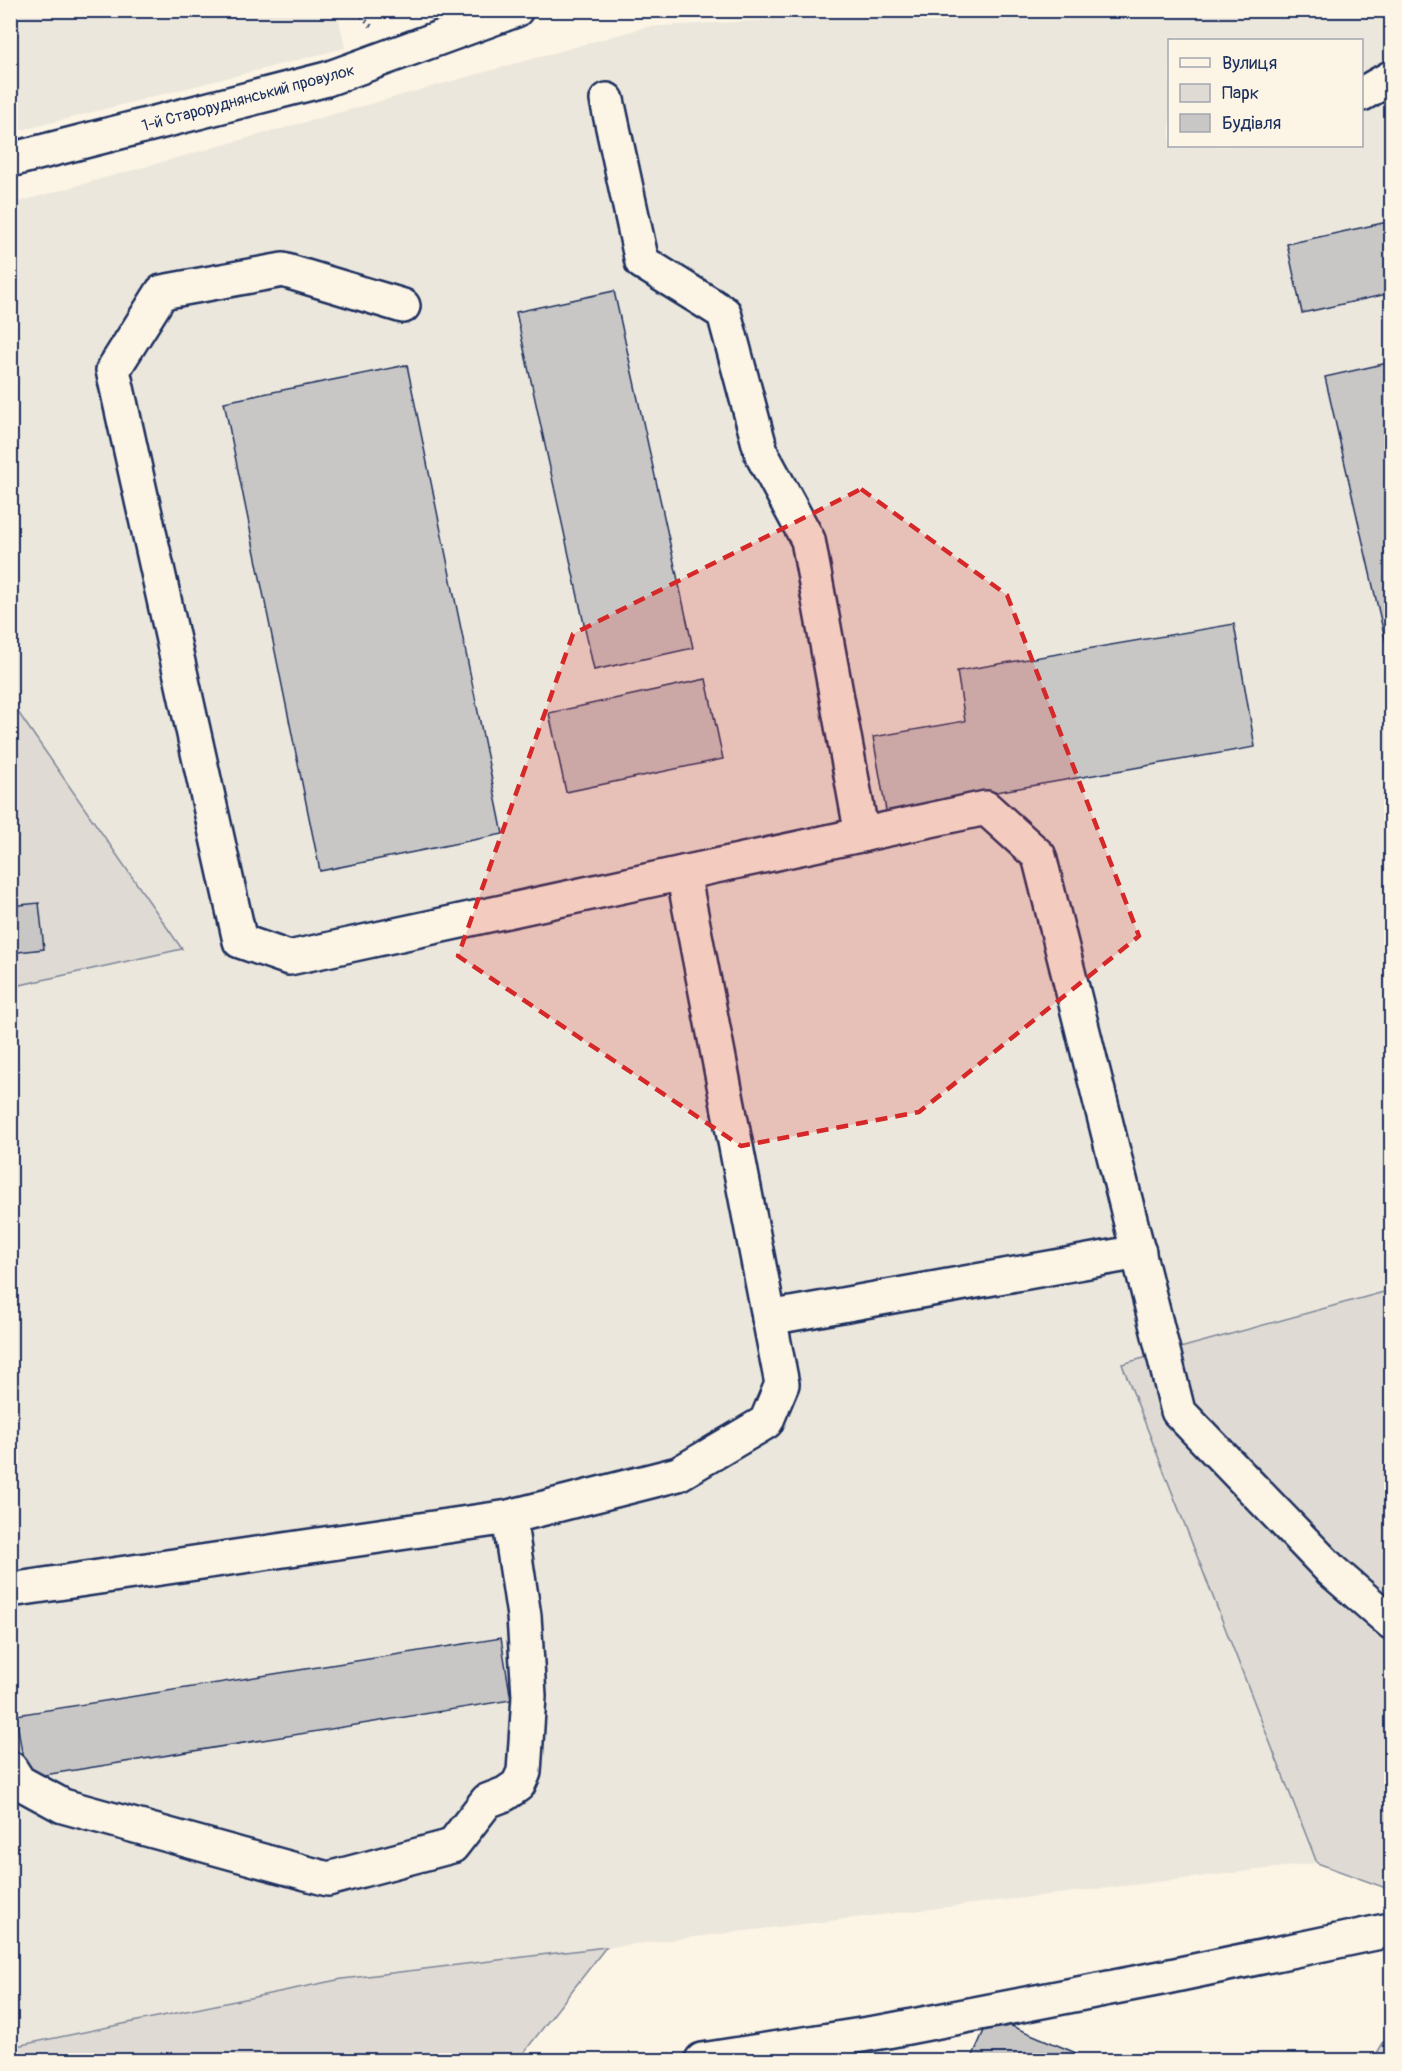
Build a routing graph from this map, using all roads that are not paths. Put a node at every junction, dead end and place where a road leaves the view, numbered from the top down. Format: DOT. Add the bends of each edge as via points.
graph roads {
  1 [pos="516,10"];
  2 [pos="1392,76"];
  3 [pos="1363,93"];
  4 [pos="607,100"];
  5 [pos="10,160"];
  6 [pos="403,306"];
  7 [pos="862,835"];
  8 [pos="683,873"];
  9 [pos="1139,1252"];
  10 [pos="769,1318"];
  11 [pos="509,1517"];
  12 [pos="10,1590"];
  13 [pos="1392,1623"];
  14 [pos="10,1768"];
  15 [pos="1392,1932"];
  16 [pos="702,2061"];
  1 -- 5 [label="street, 1-й Староруднянський провулок" via="327,79"];
  2 -- 3 [label="street"];
  4 -- 7 [label="street" via="642,262 724,313 762,455 808,540"];
  6 -- 8 [label="street" via="283,270 162,292 113,370 240,941 289,958"];
  7 -- 8 [label="street"];
  7 -- 9 [label="street" via="986,808 1039,856"];
  8 -- 10 [label="street"];
  9 -- 10 [label="street"];
  9 -- 13 [label="street" via="1178,1411 1332,1571"];
  10 -- 11 [label="street" via="782,1384 766,1422 678,1473"];
  11 -- 12 [label="street"];
  11 -- 14 [label="street" via="524,1616 529,1696 524,1772 518,1785 487,1801 452,1846 328,1879 63,1806 19,1782"];
  15 -- 16 [label="street" via="887,2031"];
}
